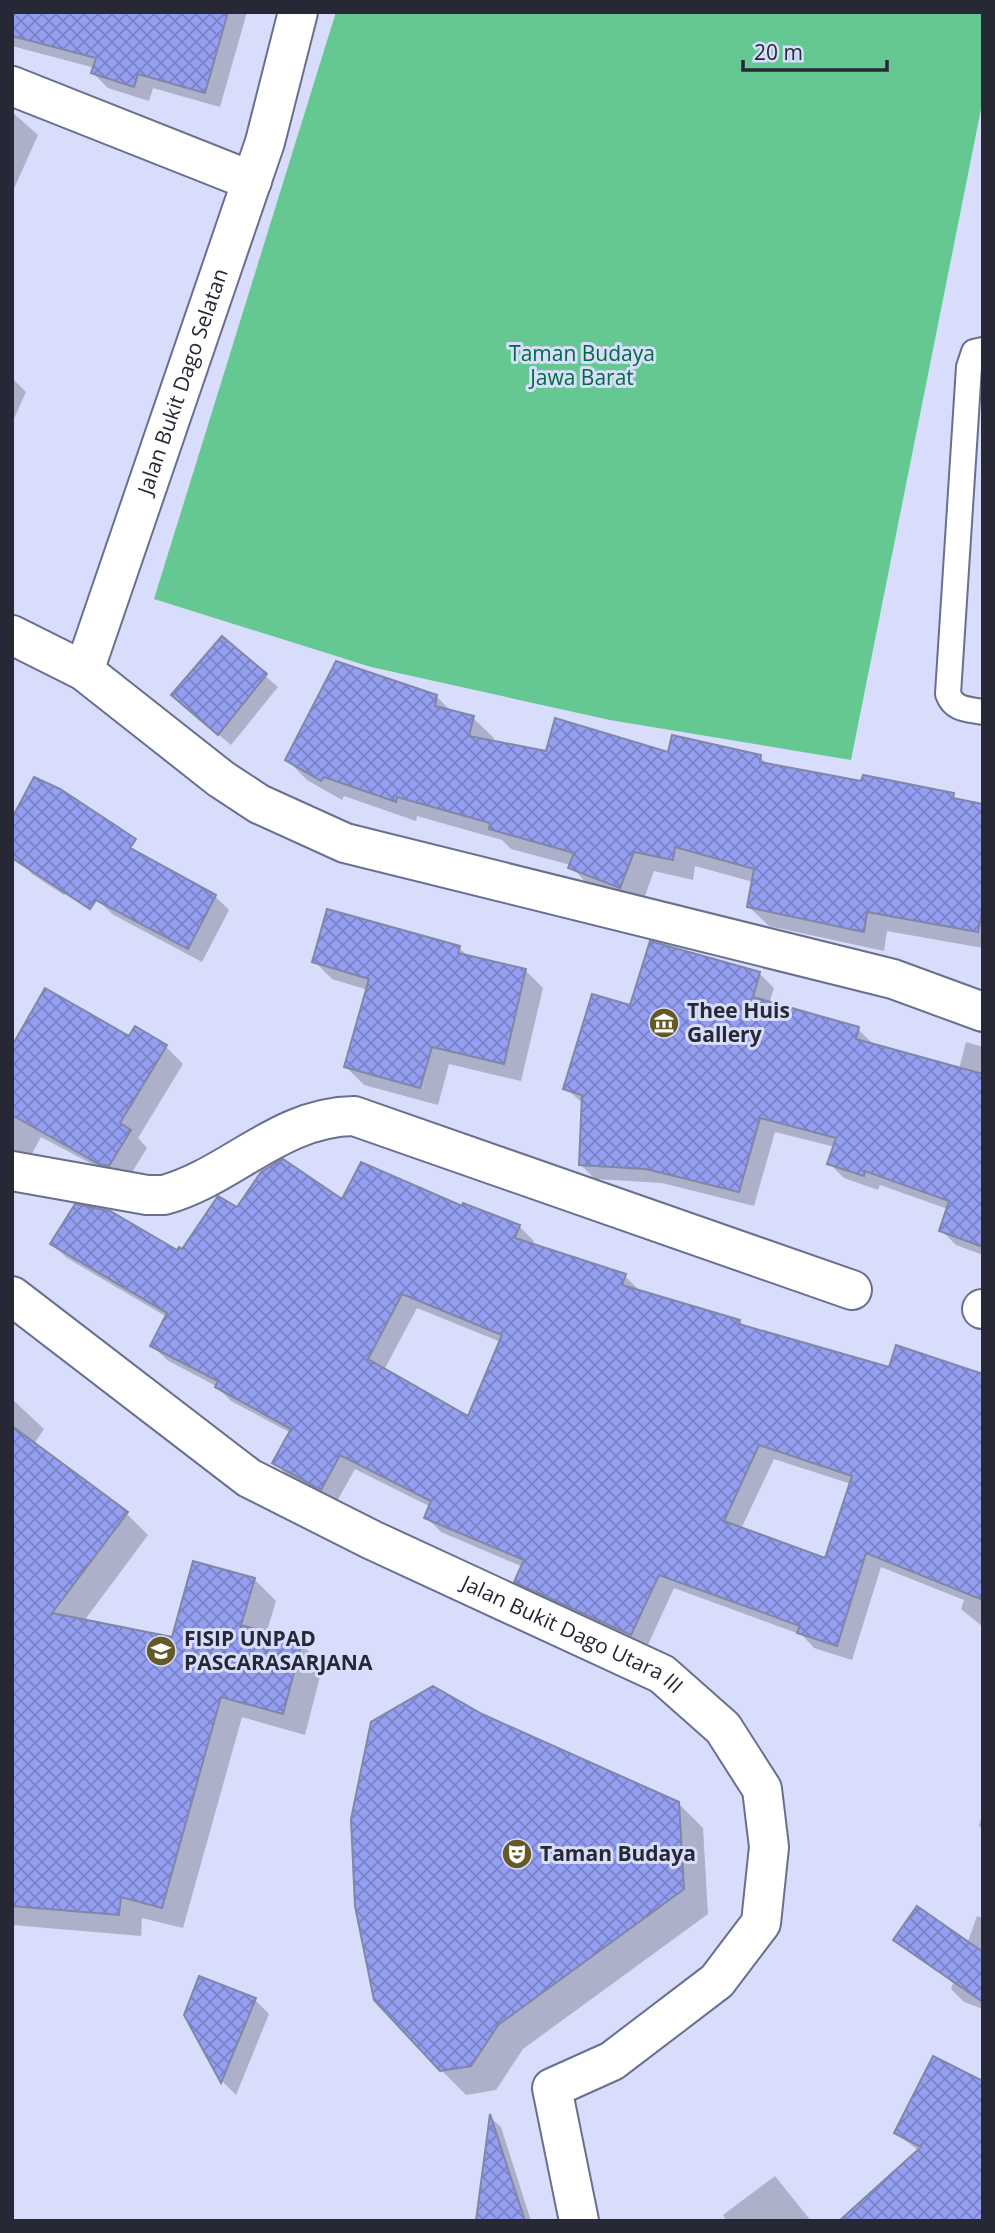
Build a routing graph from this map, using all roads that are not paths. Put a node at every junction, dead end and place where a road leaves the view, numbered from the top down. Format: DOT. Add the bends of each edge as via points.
graph roads {
  1 [pos="298,12"];
  2 [pos="12,86"];
  3 [pos="252,181"];
  4 [pos="983,351"];
  5 [pos="12,635"];
  6 [pos="84,671"];
  7 [pos="983,712"];
  8 [pos="982,1012"];
  9 [pos="12,1171"];
  10 [pos="852,1290"];
  11 [pos="12,1296"];
  12 [pos="579,2221"];
  1 -- 3 [label="street, Jalan Bukit Dago Selatan"];
  2 -- 3 [label="street"];
  3 -- 6 [label="street, Jalan Bukit Dago Selatan"];
  4 -- 7 [label="lane" via="974,352 969,366 948,694 956,707"];
  5 -- 6 [label="street"];
  6 -- 8 [label="street" via="221,779 259,804 334,839 893,979"];
  9 -- 10 [label="street" via="164,1195 304,1123 354,1116"];
  11 -- 12 [label="street, Jalan Bukit Dago Utara III" via="249,1478 662,1674 723,1728 762,1789 769,1847 761,1923 717,1981 612,2061 552,2088"];
}
